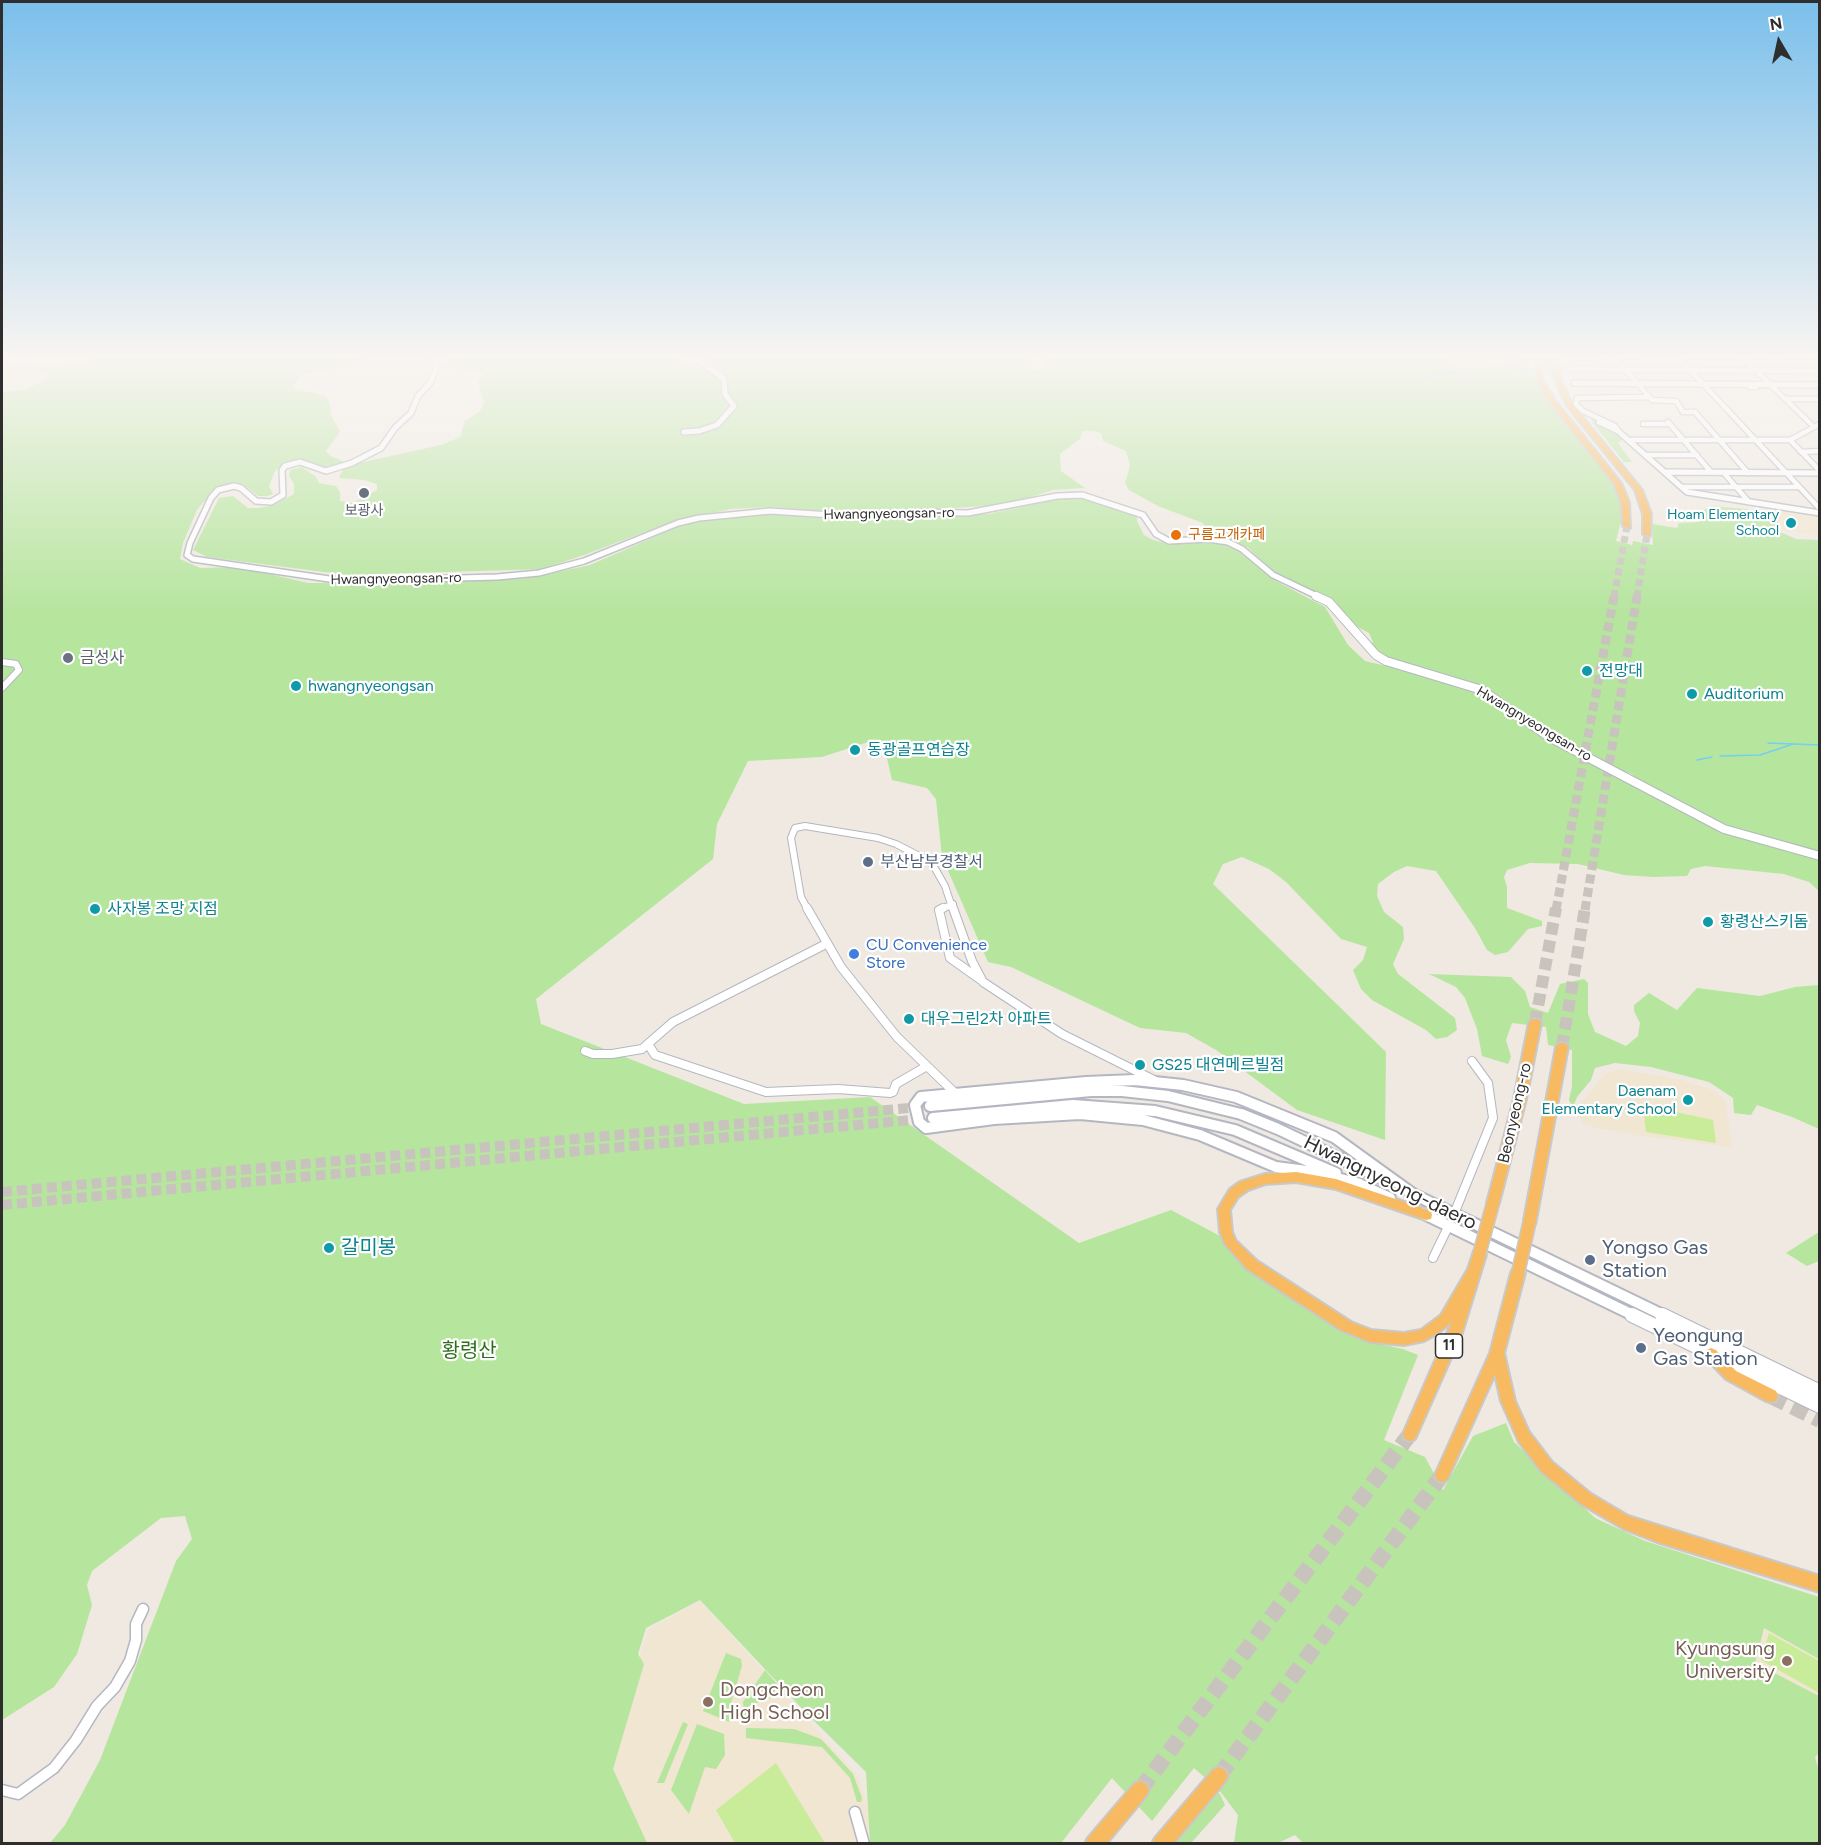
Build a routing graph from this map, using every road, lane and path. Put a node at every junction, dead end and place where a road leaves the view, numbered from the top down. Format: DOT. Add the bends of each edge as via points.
graph roads {
  1 [pos="385,442"];
  2 [pos="1584,442"];
  3 [pos="1599,442"];
  4 [pos="1631,442"];
  5 [pos="1685,442"];
  6 [pos="1721,442"];
  7 [pos="1756,442"];
  8 [pos="1792,442"];
  9 [pos="1820,451"];
  10 [pos="1801,452"];
  11 [pos="1646,455"];
  12 [pos="1696,455"];
  13 [pos="1667,472"];
  14 [pos="1712,472"];
  15 [pos="1723,472"];
  16 [pos="1748,472"];
  17 [pos="1820,472"];
  18 [pos="1785,473"];
  19 [pos="1736,487"];
  20 [pos="1799,487"];
  21 [pos="1684,489"];
  22 [pos="1807,496"];
  23 [pos="1820,496"];
  24 [pos="1749,502"];
  25 [pos="1820,511"];
  26 [pos="1627,526"];
  27 [pos="1647,534"];
  28 [pos="2,662"];
  29 [pos="2,688"];
  30 [pos="1820,856"];
  31 [pos="953,904"];
  32 [pos="826,944"];
  33 [pos="983,982"];
  34 [pos="1535,1023"];
  35 [pos="648,1044"];
  36 [pos="1562,1047"];
  37 [pos="585,1051"];
  38 [pos="1473,1061"];
  39 [pos="927,1066"];
  40 [pos="1156,1081"];
  41 [pos="955,1092"];
  42 [pos="930,1106"];
  43 [pos="933,1118"];
  44 [pos="1334,1137"];
  45 [pos="1320,1148"];
  46 [pos="1282,1150"];
  47 [pos="1276,1167"];
  48 [pos="1360,1184"];
  49 [pos="1413,1194"];
  50 [pos="1426,1215"];
  51 [pos="1451,1220"];
  52 [pos="1433,1258"];
  53 [pos="1474,1271"];
  54 [pos="1497,1353"];
  55 [pos="1711,1354"];
  56 [pos="1820,1392"];
  57 [pos="1771,1396"];
  58 [pos="1820,1406"];
  59 [pos="1410,1434"];
  60 [pos="1442,1475"];
  61 [pos="1820,1582"];
  62 [pos="144,1609"];
  63 [pos="1219,1776"];
  64 [pos="2,1790"];
  65 [pos="1140,1790"];
  66 [pos="855,1812"];
  67 [pos="864,1844"];
  68 [pos="1094,1844"];
  69 [pos="1161,1844"];
  1 -- 30 [label="street, Hwangnyeongsan-ro" via="352,463 326,471 300,462 285,466 283,495 271,502 256,501 234,486 218,490 187,555 343,581 497,577 539,573 584,561 699,518 770,510 847,516 969,513 1082,495 1143,515 1161,538 1169,541 1228,542 1273,575 1329,602 1376,655 1386,661 1482,690 1549,737 1724,829"];
  2 -- 26 [label="highway" via="1617,483 1627,508"];
  3 -- 27 [label="highway" via="1638,490 1647,514"];
  4 -- 11 [label="street"];
  5 -- 12 [label="street"];
  6 -- 16 [label="street"];
  7 -- 18 [label="street"];
  8 -- 10 [label="street"];
  9 -- 10 [label="street"];
  10 -- 17 [label="street"];
  11 -- 12 [label="street"];
  11 -- 13 [label="street"];
  12 -- 14 [label="street"];
  13 -- 14 [label="street"];
  13 -- 21 [label="street"];
  14 -- 15 [label="street"];
  15 -- 16 [label="street"];
  15 -- 19 [label="street"];
  16 -- 18 [label="street"];
  17 -- 18 [label="street"];
  18 -- 20 [label="street"];
  19 -- 20 [label="street"];
  19 -- 21 [label="street"];
  19 -- 24 [label="street"];
  20 -- 22 [label="street"];
  21 -- 24 [label="street"];
  22 -- 23 [label="street"];
  22 -- 25 [label="street"];
  24 -- 25 [label="street"];
  28 -- 29 [label="street" via="16,664 19,670"];
  31 -- 32 [label="street" via="933,865 896,844 799,826 790,838 799,889"];
  31 -- 33 [label="street"];
  31 -- 33 [label="street" via="939,910 950,958"];
  32 -- 35 [label="street" via="673,1022"];
  32 -- 39 [label="street" via="897,1037"];
  33 -- 40 [label="street" via="1062,1034"];
  34 -- 53 [label="highway, Beonyeong-ro / 11, bridge" via="1520,1099"];
  35 -- 37 [label="street" via="633,1052"];
  35 -- 39 [label="street" via="655,1055 766,1092 838,1089 890,1093 896,1084"];
  36 -- 54 [label="highway, Beonyeong-ro, bridge" via="1530,1220"];
  38 -- 51 [label="street" via="1488,1083 1493,1118"];
  39 -- 41 [label="street"];
  40 -- 41 [label="main road"];
  40 -- 44 [label="main road" via="1236,1097"];
  41 -- 47 [label="main road" via="917,1100 921,1126 1080,1113 1117,1116 1200,1135"];
  42 -- 45 [label="main road, Hwangnyeong-daero" via="1081,1091 1150,1093 1241,1114"];
  43 -- 46 [label="main road, Hwangnyeong-daero" via="1072,1104 1126,1107 1201,1120"];
  44 -- 45 [label="main road" via="1336,1148"];
  44 -- 49 [label="main road"];
  45 -- 49 [label="main road, Hwangnyeong-daero"];
  46 -- 47 [label="main road" via="1288,1158"];
  46 -- 48 [label="main road, Hwangnyeong-daero"];
  47 -- 48 [label="main road"];
  48 -- 50 [label="main road, Hwangnyeong-daero"];
  49 -- 51 [label="main road, Hwangnyeong-daero"];
  50 -- 51 [label="main road, Hwangnyeong-daero"];
  50 -- 53 [label="highway" via="1336,1184 1296,1177 1265,1179 1244,1186 1224,1209 1231,1244 1252,1265 1359,1332 1382,1339 1424,1335 1446,1319"];
  51 -- 52 [label="street"];
  51 -- 55 [label="main road, Hwangnyeong-daero"];
  51 -- 56 [label="main road, Hwangnyeong-daero"];
  53 -- 59 [label="highway, 11" via="1455,1333"];
  54 -- 60 [label="highway"];
  54 -- 61 [label="highway" via="1502,1384 1515,1420 1535,1453 1586,1499 1624,1522"];
  55 -- 57 [label="highway" via="1731,1375"];
  55 -- 58 [label="main road, Hwangnyeong-daero"];
  62 -- 64 [label="street" via="136,1624 130,1661 76,1740 54,1768 18,1794"];
  63 -- 69 [label="highway"];
  65 -- 68 [label="highway"];
  66 -- 67 [label="street"];
}
